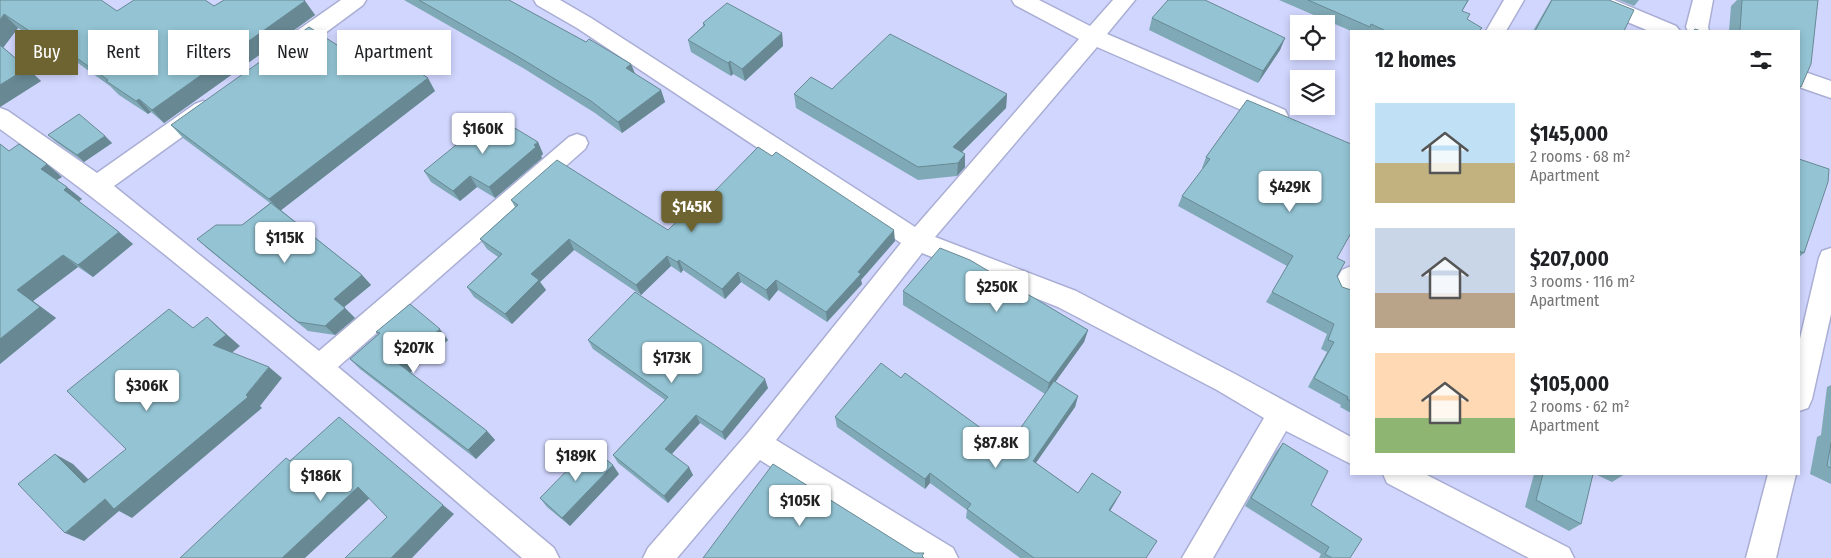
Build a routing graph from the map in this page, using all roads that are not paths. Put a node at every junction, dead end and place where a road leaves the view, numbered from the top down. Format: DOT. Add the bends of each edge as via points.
graph roads {
  1 [pos="356,0"];
  2 [pos="544,0"];
  3 [pos="1022,0"];
  4 [pos="1124,0"];
  5 [pos="1514,0"];
  6 [pos="1594,0"];
  7 [pos="1703,0"];
  8 [pos="314,30"];
  9 [pos="1497,30"];
  10 [pos="1667,30"];
  11 [pos="1698,30"];
  12 [pos="1094,37"];
  13 [pos="1800,78"];
  14 [pos="1831,90"];
  15 [pos="218,99"];
  16 [pos="0,117"];
  17 [pos="1298,124"];
  18 [pos="577,143"];
  19 [pos="97,186"];
  20 [pos="917,241"];
  21 [pos="1831,258"];
  22 [pos="319,367"];
  23 [pos="1800,395"];
  24 [pos="1280,414"];
  25 [pos="757,442"];
  26 [pos="1350,450"];
  27 [pos="1399,475"];
  28 [pos="1782,475"];
  29 [pos="544,558"];
  30 [pos="658,558"];
  31 [pos="943,558"];
  32 [pos="1197,558"];
  33 [pos="1559,558"];
  34 [pos="1761,558"];
  1 -- 8 [label="street"];
  2 -- 20 [label="street"];
  3 -- 12 [label="street"];
  4 -- 12 [label="street"];
  5 -- 9 [label="street"];
  6 -- 10 [label="street"];
  7 -- 11 [label="street"];
  12 -- 17 [label="street"];
  12 -- 20 [label="street"];
  13 -- 14 [label="street"];
  15 -- 19 [label="street"];
  16 -- 19 [label="street"];
  18 -- 22 [label="street"];
  19 -- 22 [label="street"];
  20 -- 24 [label="street" via="1067,299 1226,382"];
  20 -- 25 [label="street"];
  21 -- 23 [label="street"];
  22 -- 29 [label="street"];
  24 -- 26 [label="street"];
  24 -- 32 [label="street"];
  25 -- 30 [label="street"];
  25 -- 31 [label="street"];
  27 -- 33 [label="street"];
  28 -- 34 [label="street"];
}
